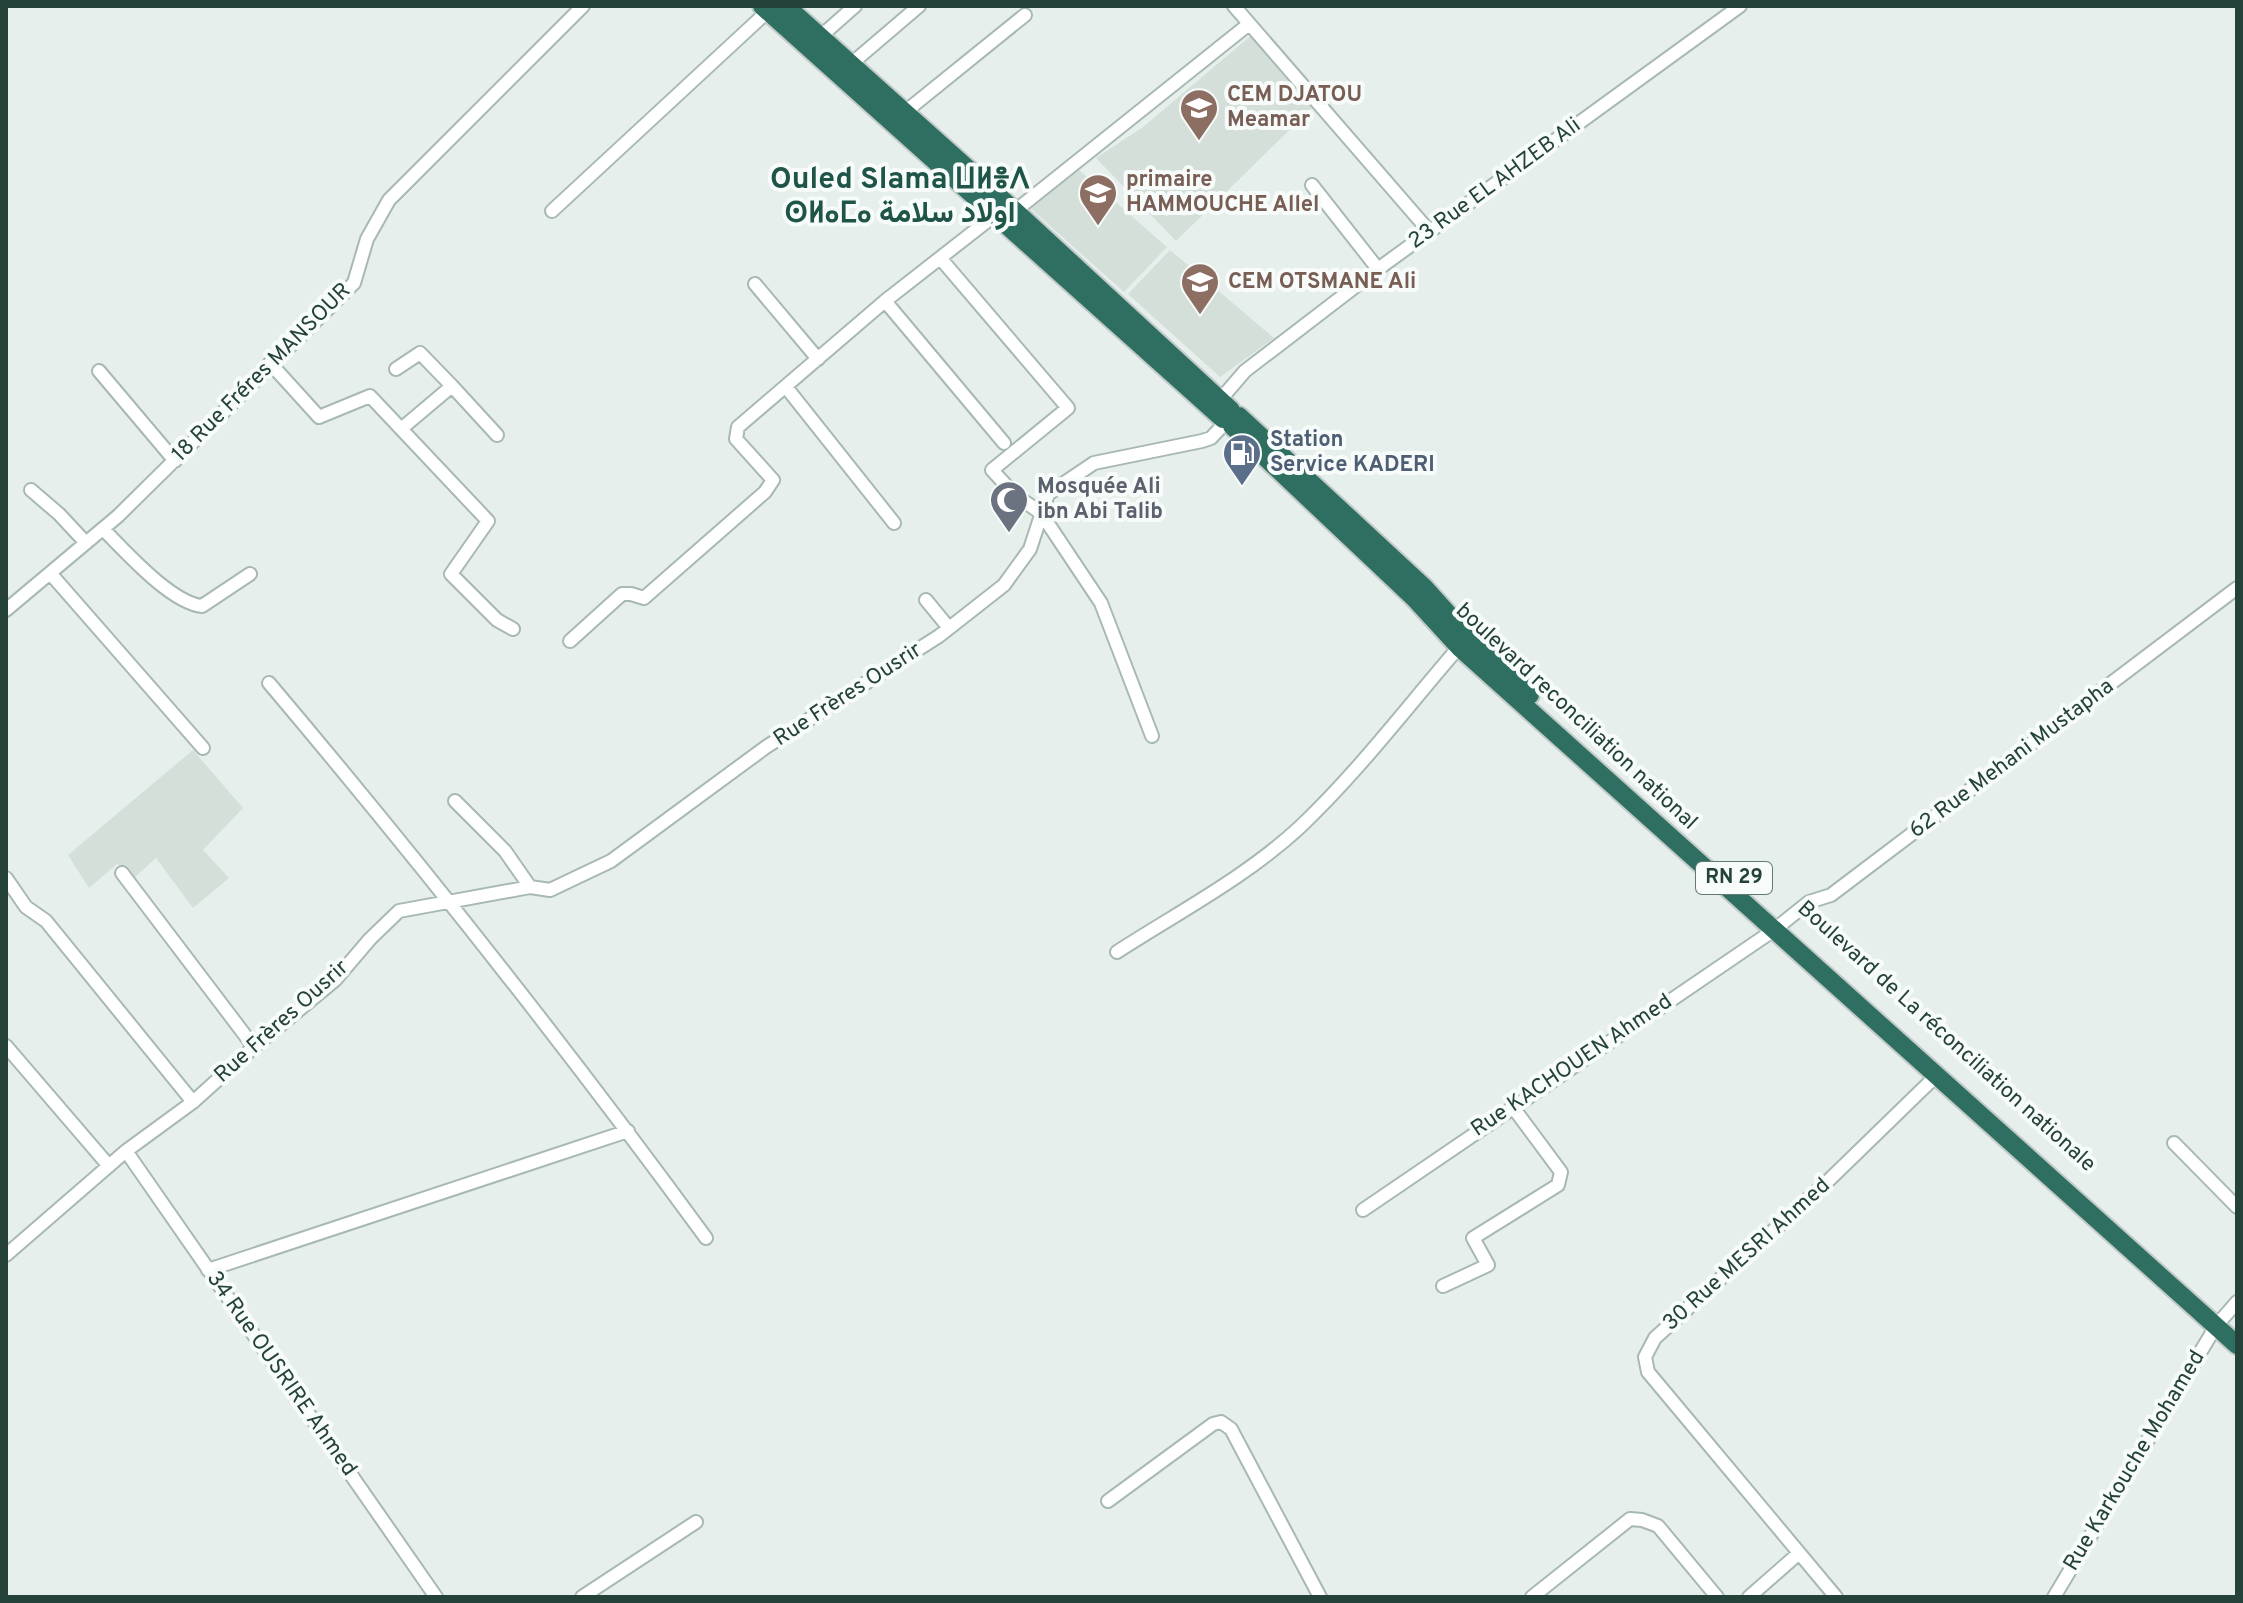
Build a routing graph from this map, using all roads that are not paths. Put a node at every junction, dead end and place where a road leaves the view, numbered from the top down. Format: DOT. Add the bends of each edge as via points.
graph roads {
  1 [pos="855,6"];
  2 [pos="919,6"];
  3 [pos="1235,6"];
  4 [pos="1740,6"];
  5 [pos="581,7"];
  6 [pos="772,8"];
  7 [pos="1025,15"];
  8 [pos="1249,24"];
  9 [pos="820,37"];
  10 [pos="851,64"];
  11 [pos="905,112"];
  12 [pos="1312,185"];
  13 [pos="552,211"];
  14 [pos="1015,211"];
  15 [pos="995,215"];
  16 [pos="1429,231"];
  17 [pos="941,259"];
  18 [pos="1378,269"];
  19 [pos="755,284"];
  20 [pos="885,301"];
  21 [pos="818,359"];
  22 [pos="270,363"];
  23 [pos="396,369"];
  24 [pos="99,371"];
  25 [pos="452,386"];
  26 [pos="786,387"];
  27 [pos="1228,416"];
  28 [pos="401,429"];
  29 [pos="497,435"];
  30 [pos="1004,443"];
  31 [pos="175,461"];
  32 [pos="31,490"];
  33 [pos="1041,513"];
  34 [pos="894,523"];
  35 [pos="103,529"];
  36 [pos="86,543"];
  37 [pos="50,573"];
  38 [pos="250,574"];
  39 [pos="2237,588"];
  40 [pos="926,600"];
  41 [pos="6,610"];
  42 [pos="949,628"];
  43 [pos="513,629"];
  44 [pos="570,641"];
  45 [pos="1459,647"];
  46 [pos="269,683"];
  47 [pos="1152,736"];
  48 [pos="203,748"];
  49 [pos="455,801"];
  50 [pos="122,873"];
  51 [pos="6,878"];
  52 [pos="530,887"];
  53 [pos="449,900"];
  54 [pos="1778,926"];
  55 [pos="1117,952"];
  56 [pos="6,1046"];
  57 [pos="254,1047"];
  58 [pos="1937,1075"];
  59 [pos="193,1102"];
  60 [pos="1512,1106"];
  61 [pos="628,1131"];
  62 [pos="2174,1143"];
  63 [pos="126,1151"];
  64 [pos="109,1166"];
  65 [pos="2237,1207"];
  66 [pos="1363,1210"];
  67 [pos="706,1238"];
  68 [pos="6,1255"];
  69 [pos="208,1270"];
  70 [pos="1443,1286"];
  71 [pos="2237,1302"];
  72 [pos="2219,1322"];
  73 [pos="2237,1331"];
  74 [pos="2237,1345"];
  75 [pos="1108,1501"];
  76 [pos="696,1522"];
  77 [pos="1798,1554"];
  78 [pos="436,1597"];
  79 [pos="582,1597"];
  80 [pos="1320,1597"];
  81 [pos="1532,1597"];
  82 [pos="1717,1597"];
  83 [pos="1749,1597"];
  84 [pos="1836,1597"];
  85 [pos="2054,1597"];
  1 -- 9 [label="street"];
  2 -- 10 [label="street"];
  3 -- 8 [label="street"];
  4 -- 16 [label="street, 23 Rue EL AHZEB Ali"];
  5 -- 22 [label="street, 18 Rue Fréres MANSOUR" via="389,200 367,239 354,283"];
  6 -- 9 [label="highway, RN 29"];
  6 -- 13 [label="street"];
  6 -- 15 [label="highway, RN 29"];
  7 -- 11 [label="street"];
  8 -- 14 [label="street"];
  8 -- 16 [label="street"];
  9 -- 10 [label="highway, RN 29"];
  10 -- 11 [label="highway, RN 29"];
  11 -- 14 [label="highway, RN 29"];
  12 -- 18 [label="street"];
  14 -- 27 [label="highway, RN 29"];
  15 -- 17 [label="street"];
  15 -- 27 [label="highway, RN 29"];
  16 -- 18 [label="street, 23 Rue EL AHZEB Ali"];
  17 -- 20 [label="street"];
  17 -- 33 [label="street" via="1068,408 992,470"];
  18 -- 27 [label="street, 23 Rue EL AHZEB Ali" via="1245,371"];
  19 -- 21 [label="street"];
  20 -- 21 [label="street"];
  20 -- 30 [label="street"];
  21 -- 26 [label="street"];
  22 -- 28 [label="street" via="319,417 370,396"];
  22 -- 31 [label="street, 18 Rue Fréres MANSOUR"];
  23 -- 25 [label="street" via="420,353"];
  24 -- 31 [label="street"];
  25 -- 28 [label="street"];
  25 -- 29 [label="street"];
  26 -- 34 [label="street"];
  26 -- 44 [label="street" via="738,427 736,439 773,480 765,492 644,598 622,594"];
  27 -- 33 [label="street, Rue Frères Ousrir" via="1211,438 1094,463 1048,494"];
  27 -- 45 [label="highway, boulevard reconciliation national / RN 29"];
  27 -- 54 [label="highway, Boulevard de La réconciliation nationale / RN 29" via="1424,587 1535,701"];
  28 -- 43 [label="street" via="488,521 451,574"];
  31 -- 35 [label="street, 18 Rue Fréres MANSOUR"];
  32 -- 36 [label="street"];
  33 -- 42 [label="street, Rue Frères Ousrir" via="1030,549 1004,585"];
  33 -- 47 [label="street" via="1101,603"];
  35 -- 36 [label="street, 18 Rue Fréres MANSOUR"];
  35 -- 38 [label="street" via="153,579 193,606 202,606"];
  36 -- 37 [label="street, 18 Rue Fréres MANSOUR"];
  37 -- 41 [label="street, 18 Rue Fréres MANSOUR"];
  37 -- 48 [label="street"];
  39 -- 54 [label="street, 62 Rue Mehani Mustapha" via="1831,895 1809,902"];
  40 -- 42 [label="street"];
  42 -- 52 [label="street, Rue Frères Ousrir" via="766,747 611,861 550,890"];
  45 -- 54 [label="highway, boulevard reconciliation national / RN 29"];
  45 -- 55 [label="street" via="1300,827 1245,872"];
  46 -- 53 [label="street"];
  49 -- 52 [label="street" via="505,851"];
  50 -- 57 [label="street"];
  51 -- 59 [label="street"];
  52 -- 53 [label="street, Rue Frères Ousrir"];
  53 -- 57 [label="street, Rue Frères Ousrir" via="399,911 335,980"];
  53 -- 61 [label="street"];
  54 -- 58 [label="highway, boulevard reconciliation national / RN 29"];
  54 -- 60 [label="street, Rue KACHOUEN Ahmed"];
  54 -- 72 [label="highway, Boulevard de La réconciliation nationale / RN 29"];
  56 -- 64 [label="street"];
  57 -- 59 [label="street, Rue Frères Ousrir"];
  58 -- 72 [label="highway, boulevard reconciliation national / RN 29"];
  58 -- 77 [label="street, 30 Rue MESRI Ahmed" via="1655,1338 1645,1357 1648,1372"];
  59 -- 63 [label="street, Rue Frères Ousrir"];
  60 -- 66 [label="street, Rue KACHOUEN Ahmed"];
  60 -- 70 [label="street" via="1561,1172 1558,1185 1473,1238 1488,1265"];
  61 -- 67 [label="street"];
  61 -- 69 [label="street"];
  62 -- 65 [label="street"];
  63 -- 64 [label="street, Rue Frères Ousrir"];
  63 -- 69 [label="street, 34 Rue OUSRIRE Ahmed"];
  64 -- 68 [label="street, Rue Frères Ousrir"];
  69 -- 78 [label="street, 34 Rue OUSRIRE Ahmed"];
  71 -- 72 [label="street, Rue Karkouche Mohamed"];
  72 -- 73 [label="highway, Boulevard de La réconciliation nationale / RN 29"];
  72 -- 74 [label="highway, Boulevard de La réconciliation nationale / RN 29"];
  72 -- 85 [label="street, Rue Karkouche Mohamed"];
  75 -- 80 [label="street" via="1221,1422 1231,1429"];
  76 -- 79 [label="street"];
  77 -- 83 [label="street"];
  77 -- 84 [label="street, 30 Rue MESRI Ahmed"];
  81 -- 82 [label="street" via="1630,1519 1658,1526"];
}
